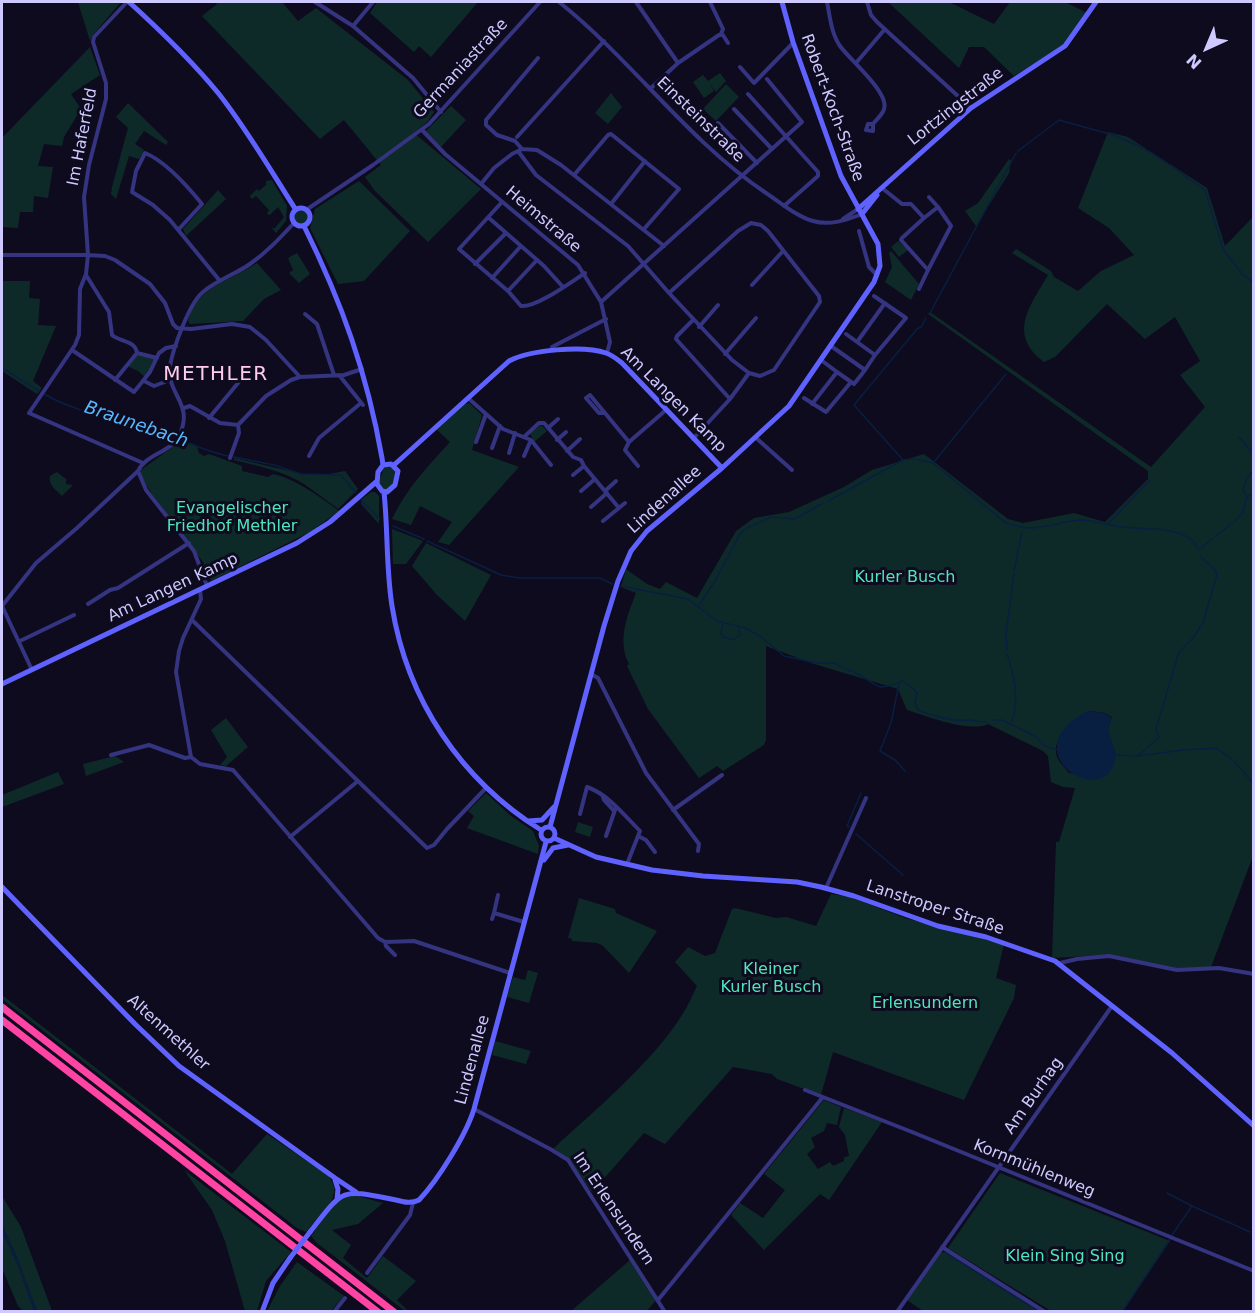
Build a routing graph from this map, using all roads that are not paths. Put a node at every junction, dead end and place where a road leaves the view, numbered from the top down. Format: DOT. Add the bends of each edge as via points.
graph roads {
  1 [pos="128,2"];
  2 [pos="315,2"];
  3 [pos="373,2"];
  4 [pos="540,2"];
  5 [pos="559,2"];
  6 [pos="636,2"];
  7 [pos="710,2"];
  8 [pos="782,2"];
  9 [pos="827,2"];
  10 [pos="867,2"];
  11 [pos="1096,2"];
  12 [pos="353,26"];
  13 [pos="885,29"];
  14 [pos="721,34"];
  15 [pos="604,41"];
  16 [pos="793,42"];
  17 [pos="728,43"];
  18 [pos="538,58"];
  19 [pos="678,63"];
  20 [pos="856,65"];
  21 [pos="740,67"];
  22 [pos="767,79"];
  23 [pos="650,89"];
  24 [pos="748,94"];
  25 [pos="970,106"];
  26 [pos="734,110"];
  27 [pos="441,112"];
  28 [pos="718,123"];
  29 [pos="873,123"];
  30 [pos="422,130"];
  31 [pos="787,136"];
  32 [pos="517,137"];
  33 [pos="772,149"];
  34 [pos="520,150"];
  35 [pos="645,161"];
  36 [pos="757,163"];
  37 [pos="574,175"];
  38 [pos="742,176"];
  39 [pos="481,184"];
  40 [pos="882,188"];
  41 [pos="929,197"];
  42 [pos="502,202"];
  43 [pos="611,204"];
  44 [pos="784,206"];
  45 [pos="938,207"];
  46 [pos="296,210"];
  47 [pos="306,210"];
  48 [pos="860,211"];
  49 [pos="489,218"];
  50 [pos="924,218"];
  51 [pos="294,223"];
  52 [pos="304,226"];
  53 [pos="179,229"];
  54 [pos="644,229"];
  55 [pos="859,231"];
  56 [pos="506,233"];
  57 [pos="521,246"];
  58 [pos="664,246"];
  59 [pos="783,251"];
  60 [pos="2,255"];
  61 [pos="88,255"];
  62 [pos="537,260"];
  63 [pos="475,264"];
  64 [pos="643,265"];
  65 [pos="928,270"];
  66 [pos="585,273"];
  67 [pos="86,274"];
  68 [pos="877,275"];
  69 [pos="492,278"];
  70 [pos="220,281"];
  71 [pos="752,285"];
  72 [pos="563,287"];
  73 [pos="919,289"];
  74 [pos="508,291"];
  75 [pos="669,292"];
  76 [pos="874,296"];
  77 [pos="601,302"];
  78 [pos="885,303"];
  79 [pos="718,305"];
  80 [pos="306,314"];
  81 [pos="756,318"];
  82 [pos="606,319"];
  83 [pos="693,320"];
  84 [pos="699,327"];
  85 [pos="183,329"];
  86 [pos="846,334"];
  87 [pos="857,342"];
  88 [pos="177,345"];
  89 [pos="552,346"];
  90 [pos="831,346"];
  91 [pos="72,350"];
  92 [pos="137,353"];
  93 [pos="607,353"];
  94 [pos="725,354"];
  95 [pos="875,355"];
  96 [pos="158,358"];
  97 [pos="821,360"];
  98 [pos="362,369"];
  99 [pos="865,370"];
  100 [pos="837,372"];
  101 [pos="749,373"];
  102 [pos="336,375"];
  103 [pos="243,377"];
  104 [pos="300,377"];
  105 [pos="115,380"];
  106 [pos="170,380"];
  107 [pos="144,381"];
  108 [pos="851,382"];
  109 [pos="468,398"];
  110 [pos="804,398"];
  111 [pos="730,399"];
  112 [pos="812,404"];
  113 [pos="184,408"];
  114 [pos="666,410"];
  115 [pos="605,413"];
  116 [pos="486,414"];
  117 [pos="209,418"];
  118 [pos="558,419"];
  119 [pos="238,425"];
  120 [pos="500,426"];
  121 [pos="548,428"];
  122 [pos="566,432"];
  123 [pos="515,433"];
  124 [pos="525,436"];
  125 [pos="755,437"];
  126 [pos="580,439"];
  127 [pos="693,439"];
  128 [pos="531,440"];
  129 [pos="557,440"];
  130 [pos="476,442"];
  131 [pos="629,442"];
  132 [pos="492,448"];
  133 [pos="567,451"];
  134 [pos="508,453"];
  135 [pos="309,456"];
  136 [pos="524,456"];
  137 [pos="230,458"];
  138 [pos="143,463"];
  139 [pos="383,465"];
  140 [pos="394,465"];
  141 [pos="551,465"];
  142 [pos="584,466"];
  143 [pos="638,466"];
  144 [pos="722,468"];
  145 [pos="792,470"];
  146 [pos="138,471"];
  147 [pos="573,476"];
  148 [pos="595,479"];
  149 [pos="616,481"];
  150 [pos="376,482"];
  151 [pos="581,491"];
  152 [pos="384,492"];
  153 [pos="606,492"];
  154 [pos="625,503"];
  155 [pos="591,507"];
  156 [pos="619,508"];
  157 [pos="603,521"];
  158 [pos="189,543"];
  159 [pos="208,586"];
  160 [pos="200,590"];
  161 [pos="88,604"];
  162 [pos="74,615"];
  163 [pos="192,620"];
  164 [pos="20,642"];
  165 [pos="32,670"];
  166 [pos="590,674"];
  167 [pos="2,684"];
  168 [pos="111,755"];
  169 [pos="191,758"];
  170 [pos="722,775"];
  171 [pos="358,781"];
  172 [pos="486,788"];
  173 [pos="866,798"];
  174 [pos="556,804"];
  175 [pos="615,809"];
  176 [pos="673,810"];
  177 [pos="580,814"];
  178 [pos="526,820"];
  179 [pos="550,827"];
  180 [pos="542,830"];
  181 [pos="606,836"];
  182 [pos="638,836"];
  183 [pos="290,837"];
  184 [pos="554,838"];
  185 [pos="546,842"];
  186 [pos="569,845"];
  187 [pos="698,851"];
  188 [pos="655,852"];
  189 [pos="541,864"];
  190 [pos="627,865"];
  191 [pos="2,886"];
  192 [pos="826,888"];
  193 [pos="498,895"];
  194 [pos="494,913"];
  195 [pos="492,919"];
  196 [pos="524,922"];
  197 [pos="385,942"];
  198 [pos="395,955"];
  199 [pos="1060,963"];
  200 [pos="510,973"];
  201 [pos="1254,974"];
  202 [pos="1112,1006"];
  203 [pos="2,1008"];
  204 [pos="2,1020"];
  205 [pos="805,1090"];
  206 [pos="823,1097"];
  207 [pos="474,1109"];
  208 [pos="1254,1126"];
  209 [pos="999,1167"];
  210 [pos="335,1178"];
  211 [pos="358,1192"];
  212 [pos="337,1199"];
  213 [pos="413,1203"];
  214 [pos="942,1247"];
  215 [pos="1254,1271"];
  216 [pos="367,1274"];
  217 [pos="345,1298"];
  218 [pos="658,1300"];
  219 [pos="262,1311"];
  220 [pos="334,1311"];
  221 [pos="378,1311"];
  222 [pos="394,1311"];
  223 [pos="665,1311"];
  224 [pos="897,1311"];
  225 [pos="1046,1311"];
  1 -- 46 [label="street" via="170,40 219,94"];
  1 -- 61 [label="street, Im Haferfeld" via="95,34 93,42 106,83 106,99 84,197"];
  2 -- 12 [label="street"];
  3 -- 12 [label="street"];
  4 -- 27 [label="street, Germaniastraße"];
  5 -- 15 [label="street, Einsteinstraße"];
  6 -- 19 [label="street"];
  7 -- 14 [label="street" via="723,29"];
  8 -- 16 [label="street, Robert-Koch-Straße"];
  9 -- 20 [label="street" via="837,41"];
  10 -- 13 [label="street" via="871,15"];
  11 -- 25 [label="street, Lortzingstraße" via="1065,46"];
  12 -- 27 [label="street" via="413,78"];
  13 -- 20 [label="street"];
  13 -- 25 [label="street"];
  14 -- 17 [label="street"];
  14 -- 19 [label="street"];
  15 -- 23 [label="street, Einsteinstraße"];
  15 -- 32 [label="street"];
  16 -- 21 [label="street" via="754,83"];
  16 -- 48 [label="street, Robert-Koch-Straße" via="833,157"];
  18 -- 34 [label="street" via="486,120 497,135 515,141"];
  19 -- 23 [label="street"];
  20 -- 29 [label="street" via="884,98 884,110"];
  22 -- 31 [label="street" via="802,122"];
  23 -- 38 [label="street, Einsteinstraße" via="697,138"];
  24 -- 31 [label="street"];
  25 -- 40 [label="street, Lortzingstraße"];
  26 -- 33 [label="street"];
  27 -- 30 [label="street, Germaniastraße"];
  28 -- 36 [label="street"];
  30 -- 39 [label="street, Heimstraße"];
  30 -- 47 [label="street, Germaniastraße"];
  31 -- 33 [label="street"];
  31 -- 44 [label="street" via="818,176"];
  33 -- 36 [label="street"];
  34 -- 37 [label="street" via="543,152"];
  34 -- 39 [label="street" via="501,162"];
  34 -- 64 [label="street" via="536,175 620,239"];
  35 -- 37 [label="street" via="609,134"];
  35 -- 43 [label="street"];
  35 -- 54 [label="street" via="679,189"];
  36 -- 38 [label="street"];
  37 -- 43 [label="street"];
  38 -- 44 [label="street, Einsteinstraße"];
  38 -- 58 [label="street"];
  39 -- 42 [label="street, Heimstraße"];
  40 -- 48 [label="street, Lortzingstraße"];
  40 -- 50 [label="street" via="902,204 913,205"];
  41 -- 45 [label="street"];
  42 -- 49 [label="street"];
  42 -- 66 [label="street, Heimstraße"];
  43 -- 54 [label="street"];
  44 -- 48 [label="street, Einsteinstraße" via="815,222 831,223"];
  45 -- 50 [label="street"];
  45 -- 65 [label="street" via="951,226"];
  46 -- 47 [label="street"];
  46 -- 51 [label="street"];
  47 -- 52 [label="street" via="310,218"];
  48 -- 68 [label="street, Robert-Koch-Straße" via="880,249"];
  49 -- 56 [label="street"];
  49 -- 63 [label="street" via="459,249"];
  50 -- 65 [label="street" via="901,240"];
  51 -- 52 [label="street"];
  51 -- 70 [label="street" via="261,256"];
  52 -- 98 [label="street" via="340,303"];
  53 -- 53 [label="street" via="132,192 145,153 181,181 202,204"];
  53 -- 70 [label="street"];
  54 -- 58 [label="street"];
  55 -- 68 [label="street" via="868,267"];
  56 -- 57 [label="street"];
  56 -- 63 [label="street"];
  57 -- 62 [label="street"];
  57 -- 69 [label="street"];
  58 -- 64 [label="street"];
  59 -- 71 [label="street"];
  59 -- 75 [label="street" via="761,225 751,223"];
  59 -- 101 [label="street" via="820,302 774,370 760,376"];
  60 -- 61 [label="street"];
  61 -- 67 [label="street"];
  61 -- 85 [label="street" via="115,260 150,284 165,303 173,324"];
  62 -- 72 [label="street"];
  62 -- 74 [label="street"];
  63 -- 69 [label="street"];
  64 -- 75 [label="street"];
  64 -- 77 [label="street"];
  65 -- 73 [label="street"];
  66 -- 72 [label="street"];
  66 -- 77 [label="street, Heimstraße"];
  67 -- 91 [label="street" via="80,289 79,335"];
  67 -- 92 [label="street" via="109,312 112,335 134,346"];
  68 -- 90 [label="street, Lindenallee"];
  69 -- 74 [label="street"];
  70 -- 85 [label="street" via="195,301"];
  72 -- 74 [label="street" via="525,307"];
  75 -- 83 [label="street"];
  76 -- 78 [label="street"];
  77 -- 82 [label="street, Heimstraße"];
  78 -- 87 [label="street"];
  78 -- 95 [label="street" via="906,318"];
  79 -- 84 [label="street"];
  80 -- 102 [label="street" via="317,324"];
  81 -- 94 [label="street"];
  82 -- 89 [label="street"];
  82 -- 93 [label="street, Heimstraße" via="610,342"];
  83 -- 84 [label="street"];
  83 -- 111 [label="street" via="676,339"];
  84 -- 94 [label="street"];
  85 -- 88 [label="street"];
  85 -- 104 [label="street" via="232,324 250,327"];
  86 -- 87 [label="street"];
  87 -- 95 [label="street"];
  88 -- 96 [label="street" via="162,350"];
  88 -- 106 [label="street"];
  90 -- 97 [label="street, Lindenallee"];
  90 -- 99 [label="street"];
  91 -- 105 [label="street"];
  91 -- 138 [label="street" via="29,413"];
  92 -- 96 [label="street"];
  92 -- 105 [label="street"];
  93 -- 109 [label="street, Am Langen Kamp" via="577,349 520,357 501,368"];
  93 -- 114 [label="street, Am Langen Kamp" via="626,367"];
  94 -- 101 [label="street"];
  95 -- 99 [label="street"];
  96 -- 107 [label="street"];
  97 -- 100 [label="street"];
  97 -- 125 [label="street, Lindenallee" via="789,406"];
  98 -- 102 [label="street"];
  98 -- 139 [label="street"];
  99 -- 108 [label="street" via="854,384"];
  100 -- 108 [label="street"];
  100 -- 112 [label="street"];
  101 -- 111 [label="street"];
  102 -- 104 [label="street"];
  102 -- 135 [label="street" via="362,404 319,438"];
  103 -- 117 [label="street"];
  104 -- 119 [label="street" via="266,396"];
  105 -- 107 [label="street" via="134,392"];
  106 -- 107 [label="street" via="153,386"];
  106 -- 113 [label="street"];
  108 -- 112 [label="street" via="826,412"];
  109 -- 116 [label="street"];
  109 -- 140 [label="street, Am Langen Kamp"];
  110 -- 112 [label="street"];
  111 -- 127 [label="street"];
  113 -- 117 [label="street" via="190,406"];
  113 -- 138 [label="street" via="178,438"];
  114 -- 127 [label="street, Am Langen Kamp"];
  114 -- 131 [label="street"];
  115 -- 115 [label="street" via="590,395 586,398 599,413"];
  115 -- 131 [label="street"];
  116 -- 120 [label="street"];
  116 -- 130 [label="street"];
  117 -- 119 [label="street" via="229,426"];
  118 -- 121 [label="street"];
  119 -- 137 [label="street"];
  120 -- 123 [label="street"];
  120 -- 132 [label="street"];
  121 -- 124 [label="street" via="541,422"];
  121 -- 129 [label="street"];
  122 -- 129 [label="street"];
  123 -- 124 [label="street"];
  123 -- 134 [label="street"];
  124 -- 128 [label="street"];
  125 -- 144 [label="street, Lindenallee"];
  125 -- 145 [label="street"];
  126 -- 133 [label="street"];
  127 -- 144 [label="street, Am Langen Kamp"];
  128 -- 136 [label="street"];
  128 -- 141 [label="street"];
  129 -- 133 [label="street"];
  131 -- 143 [label="street" via="625,450"];
  133 -- 142 [label="street"];
  138 -- 146 [label="street"];
  139 -- 140 [label="street"];
  139 -- 150 [label="street"];
  140 -- 152 [label="street" via="398,474 395,485"];
  142 -- 147 [label="street"];
  142 -- 148 [label="street"];
  144 -- 166 [label="street, Lindenallee" via="647,531 631,550"];
  146 -- 158 [label="street" via="146,490"];
  146 -- 164 [label="street" via="36,563 2,606"];
  148 -- 151 [label="street"];
  148 -- 153 [label="street"];
  149 -- 153 [label="street"];
  150 -- 152 [label="street"];
  150 -- 159 [label="street, Am Langen Kamp" via="312,534"];
  152 -- 172 [label="street" via="392,605 406,664 444,739"];
  153 -- 155 [label="street"];
  153 -- 156 [label="street"];
  154 -- 156 [label="street"];
  156 -- 157 [label="street"];
  158 -- 159 [label="street"];
  158 -- 161 [label="street"];
  159 -- 160 [label="street, Am Langen Kamp"];
  160 -- 163 [label="street" via="201,599"];
  160 -- 165 [label="street, Am Langen Kamp"];
  162 -- 164 [label="street"];
  163 -- 169 [label="street" via="179,651 176,672"];
  163 -- 171 [label="street"];
  164 -- 165 [label="street"];
  165 -- 167 [label="street, Am Langen Kamp"];
  166 -- 174 [label="street, Lindenallee"];
  166 -- 176 [label="street" via="598,678 646,773"];
  168 -- 169 [label="street" via="149,745"];
  169 -- 183 [label="street" via="200,764 236,772"];
  170 -- 176 [label="street"];
  171 -- 172 [label="street" via="429,848"];
  171 -- 183 [label="street"];
  172 -- 178 [label="street"];
  173 -- 192 [label="street"];
  174 -- 178 [label="street" via="542,820"];
  174 -- 179 [label="street, Lindenallee"];
  175 -- 177 [label="street" via="596,790 587,788"];
  175 -- 181 [label="street"];
  175 -- 182 [label="street" via="640,831"];
  176 -- 187 [label="street" via="699,844"];
  178 -- 180 [label="street"];
  179 -- 180 [label="street"];
  179 -- 184 [label="street"];
  180 -- 185 [label="street" via="541,837"];
  182 -- 188 [label="street"];
  182 -- 190 [label="street"];
  183 -- 197 [label="street" via="373,934"];
  184 -- 185 [label="street"];
  184 -- 186 [label="street, Lanstroper Straße"];
  185 -- 189 [label="street, Lindenallee"];
  186 -- 189 [label="street" via="553,848"];
  186 -- 190 [label="street, Lanstroper Straße"];
  189 -- 196 [label="street, Lindenallee"];
  190 -- 192 [label="street, Lanstroper Straße"];
  191 -- 210 [label="street, Altenmethler" via="179,1066"];
  192 -- 199 [label="street, Lanstroper Straße"];
  193 -- 194 [label="street"];
  194 -- 195 [label="street"];
  194 -- 196 [label="street"];
  196 -- 200 [label="street, Lindenallee"];
  197 -- 198 [label="street"];
  197 -- 200 [label="street" via="414,941"];
  199 -- 201 [label="street" via="1109,956 1177,970 1219,968"];
  199 -- 202 [label="street, Lanstroper Straße"];
  200 -- 207 [label="street, Lindenallee"];
  202 -- 208 [label="street, Lanstroper Straße"];
  202 -- 209 [label="street, Am Burhag"];
  203 -- 222 [label="highway"];
  204 -- 221 [label="highway"];
  205 -- 206 [label="street, Kornmühlenweg"];
  206 -- 209 [label="street, Kornmühlenweg"];
  206 -- 218 [label="street"];
  207 -- 213 [label="street, Lindenallee" via="466,1129 425,1194"];
  207 -- 218 [label="street, Im Erlensundern" via="568,1160"];
  209 -- 214 [label="street, Am Burhag"];
  209 -- 215 [label="street, Kornmühlenweg"];
  210 -- 211 [label="street, Altenmethler"];
  210 -- 212 [label="street"];
  211 -- 212 [label="street"];
  211 -- 213 [label="street"];
  212 -- 219 [label="street, bridge" via="273,1283"];
  213 -- 216 [label="street" via="410,1215"];
  214 -- 224 [label="street, Am Burhag"];
  214 -- 225 [label="street"];
  217 -- 220 [label="street"];
  218 -- 223 [label="street, Im Erlensundern"];
}
